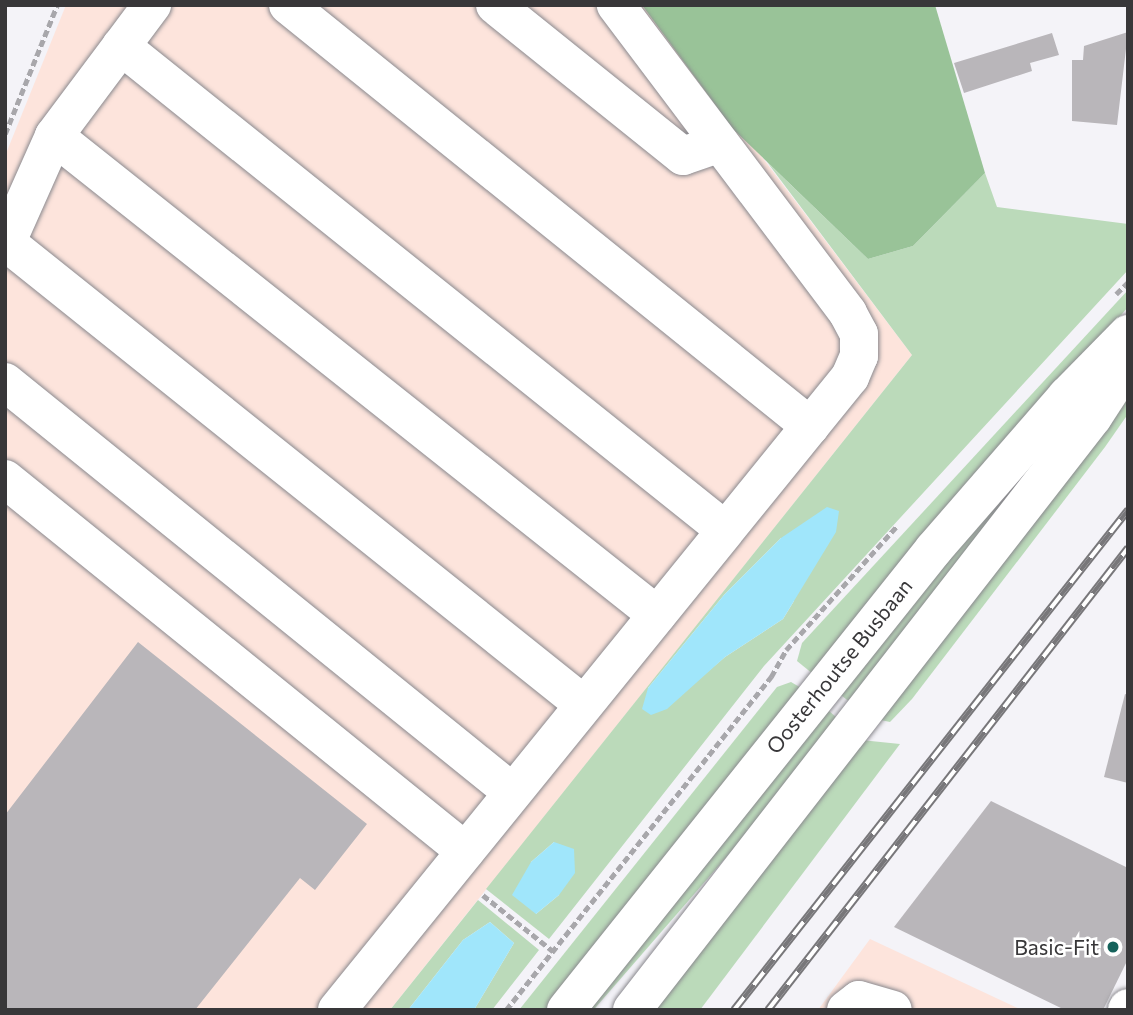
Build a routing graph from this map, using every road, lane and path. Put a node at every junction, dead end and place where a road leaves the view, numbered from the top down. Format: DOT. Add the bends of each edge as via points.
graph roads {
  1 [pos="57,5"];
  2 [pos="152,5"];
  3 [pos="288,5"];
  4 [pos="495,5"];
  5 [pos="616,5"];
  6 [pos="121,46"];
  7 [pos="5,134"];
  8 [pos="54,136"];
  9 [pos="720,143"];
  10 [pos="6,245"];
  11 [pos="1128,334"];
  12 [pos="1128,363"];
  13 [pos="5,382"];
  14 [pos="810,426"];
  15 [pos="5,479"];
  16 [pos="725,530"];
  17 [pos="657,615"];
  18 [pos="771,677"];
  19 [pos="583,705"];
  20 [pos="512,792"];
  21 [pos="465,851"];
  22 [pos="482,894"];
  23 [pos="553,951"];
  24 [pos="337,1010"];
  25 [pos="506,1010"];
  26 [pos="566,1010"];
  27 [pos="632,1010"];
  28 [pos="846,1010"];
  29 [pos="892,1010"];
  1 -- 7 [label="path"];
  2 -- 6 [label="lane"];
  3 -- 14 [label="lane"];
  4 -- 9 [label="lane" via="683,156"];
  5 -- 9 [label="lane"];
  6 -- 8 [label="lane"];
  6 -- 16 [label="lane"];
  8 -- 10 [label="lane"];
  8 -- 17 [label="lane"];
  9 -- 14 [label="lane" via="859,334 859,356 850,377"];
  10 -- 19 [label="lane"];
  11 -- 26 [label="lane, Oosterhoutse Busbaan" via="1067,396 934,549"];
  12 -- 27 [label="lane" via="1084,428"];
  13 -- 20 [label="lane"];
  14 -- 16 [label="lane"];
  15 -- 21 [label="lane"];
  16 -- 17 [label="lane"];
  17 -- 19 [label="lane"];
  18 -- 23 [label="path"];
  19 -- 20 [label="lane"];
  20 -- 21 [label="lane"];
  21 -- 24 [label="lane"];
  22 -- 23 [label="path"];
  23 -- 25 [label="path"];
  28 -- 29 [label="lane" via="859,999"];
}
